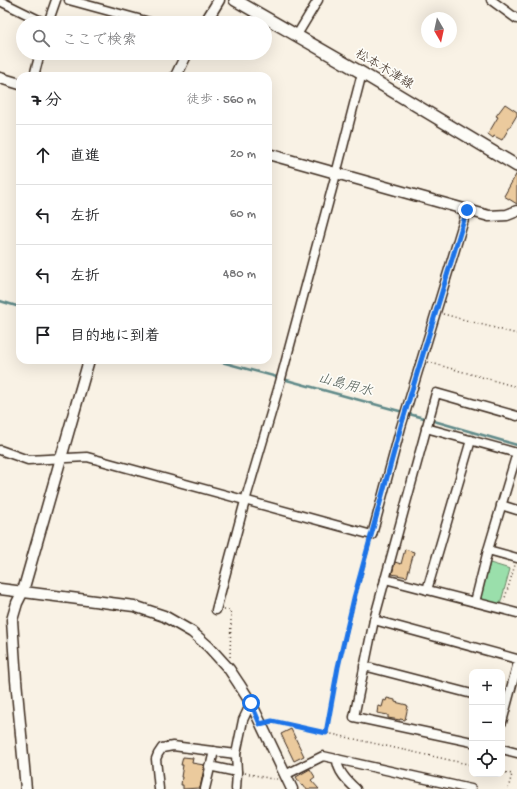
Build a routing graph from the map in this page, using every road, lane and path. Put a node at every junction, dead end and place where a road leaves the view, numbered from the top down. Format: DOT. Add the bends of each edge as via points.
graph roads {
  1 [pos="56,0"];
  2 [pos="69,0"];
  3 [pos="219,0"];
  4 [pos="235,0"];
  5 [pos="318,0"];
  6 [pos="491,0"];
  7 [pos="0,1"];
  8 [pos="31,16"];
  9 [pos="50,16"];
  10 [pos="128,16"];
  11 [pos="209,16"];
  12 [pos="263,16"];
  13 [pos="517,19"];
  14 [pos="272,21"];
  15 [pos="297,35"];
  16 [pos="38,60"];
  17 [pos="184,60"];
  18 [pos="35,72"];
  19 [pos="178,72"];
  20 [pos="362,72"];
  21 [pos="0,78"];
  22 [pos="16,83"];
  23 [pos="272,155"];
  24 [pos="517,166"];
  25 [pos="336,174"];
  26 [pos="467,210"];
  27 [pos="517,211"];
  28 [pos="436,312"];
  29 [pos="517,334"];
  30 [pos="421,360"];
  31 [pos="89,364"];
  32 [pos="517,387"];
  33 [pos="517,416"];
  34 [pos="426,428"];
  35 [pos="471,440"];
  36 [pos="0,450"];
  37 [pos="517,453"];
  38 [pos="61,458"];
  39 [pos="245,500"];
  40 [pos="501,505"];
  41 [pos="517,510"];
  42 [pos="372,535"];
  43 [pos="488,550"];
  44 [pos="517,558"];
  45 [pos="385,579"];
  46 [pos="0,589"];
  47 [pos="427,590"];
  48 [pos="23,591"];
  49 [pos="475,602"];
  50 [pos="502,609"];
  51 [pos="216,610"];
  52 [pos="517,613"];
  53 [pos="374,620"];
  54 [pos="517,659"];
  55 [pos="364,666"];
  56 [pos="517,666"];
  57 [pos="229,669"];
  58 [pos="469,693"];
  59 [pos="505,699"];
  60 [pos="251,703"];
  61 [pos="260,724"];
  62 [pos="326,733"];
  63 [pos="469,741"];
  64 [pos="214,750"];
  65 [pos="505,750"];
  66 [pos="517,753"];
  67 [pos="236,754"];
  68 [pos="337,759"];
  69 [pos="469,764"];
  70 [pos="210,766"];
  71 [pos="238,772"];
  72 [pos="505,773"];
  73 [pos="285,775"];
  74 [pos="26,789"];
  75 [pos="159,789"];
  76 [pos="205,789"];
  77 [pos="236,789"];
  78 [pos="292,789"];
  79 [pos="356,789"];
  80 [pos="471,789"];
  81 [pos="508,789"];
  1 -- 9 [label="street"];
  2 -- 10 [label="street"];
  3 -- 11 [label="street"];
  4 -- 12 [label="main road, 松本木津線"];
  5 -- 15 [label="street"];
  6 -- 13 [label="street"];
  7 -- 8 [label="street"];
  14 -- 15 [label="main road, 松本木津線"];
  15 -- 20 [label="main road, 松本木津線"];
  16 -- 18 [label="street"];
  17 -- 19 [label="street"];
  20 -- 24 [label="main road, 松本木津線"];
  20 -- 25 [label="street"];
  21 -- 22 [label="street"];
  23 -- 25 [label="street"];
  25 -- 26 [label="street"];
  25 -- 39 [label="street" via="279,386"];
  26 -- 27 [label="street" via="489,216 507,215"];
  26 -- 28 [label="street"];
  28 -- 29 [label="path"];
  28 -- 30 [label="street"];
  30 -- 32 [label="path"];
  30 -- 42 [label="street"];
  31 -- 38 [label="street"];
  33 -- 34 [label="street" via="436,393"];
  34 -- 35 [label="street"];
  34 -- 45 [label="street"];
  35 -- 37 [label="street"];
  35 -- 47 [label="street"];
  36 -- 38 [label="street" via="28,460"];
  37 -- 40 [label="street"];
  38 -- 39 [label="street" via="87,457"];
  38 -- 48 [label="street"];
  39 -- 42 [label="street"];
  39 -- 51 [label="street"];
  40 -- 41 [label="street"];
  40 -- 43 [label="street"];
  42 -- 62 [label="path" via="338,667"];
  43 -- 44 [label="street"];
  43 -- 49 [label="street"];
  44 -- 50 [label="path"];
  45 -- 47 [label="street"];
  45 -- 53 [label="street"];
  46 -- 48 [label="street"];
  47 -- 49 [label="street"];
  48 -- 57 [label="street" via="117,603 149,610 192,632"];
  48 -- 74 [label="street" via="12,620"];
  49 -- 50 [label="street"];
  50 -- 52 [label="street"];
  51 -- 57 [label="path" via="230,610"];
  53 -- 54 [label="street"];
  53 -- 55 [label="street"];
  55 -- 58 [label="street"];
  55 -- 63 [label="street" via="354,717"];
  56 -- 59 [label="street"];
  57 -- 60 [label="street"];
  60 -- 61 [label="street"];
  60 -- 67 [label="street" via="243,720"];
  61 -- 62 [label="path" via="272,721"];
  61 -- 73 [label="street"];
  62 -- 69 [label="path"];
  64 -- 67 [label="street"];
  64 -- 70 [label="street"];
  64 -- 75 [label="street" via="173,746 162,748 156,759"];
  65 -- 66 [label="street"];
  67 -- 71 [label="street"];
  68 -- 73 [label="street" via="323,756"];
  68 -- 79 [label="street" via="337,766"];
  68 -- 80 [label="street"];
  70 -- 71 [label="street"];
  70 -- 76 [label="street"];
  71 -- 73 [label="path" via="272,779"];
  71 -- 77 [label="street"];
  72 -- 81 [label="path" via="512,774"];
  73 -- 78 [label="street"];
}
